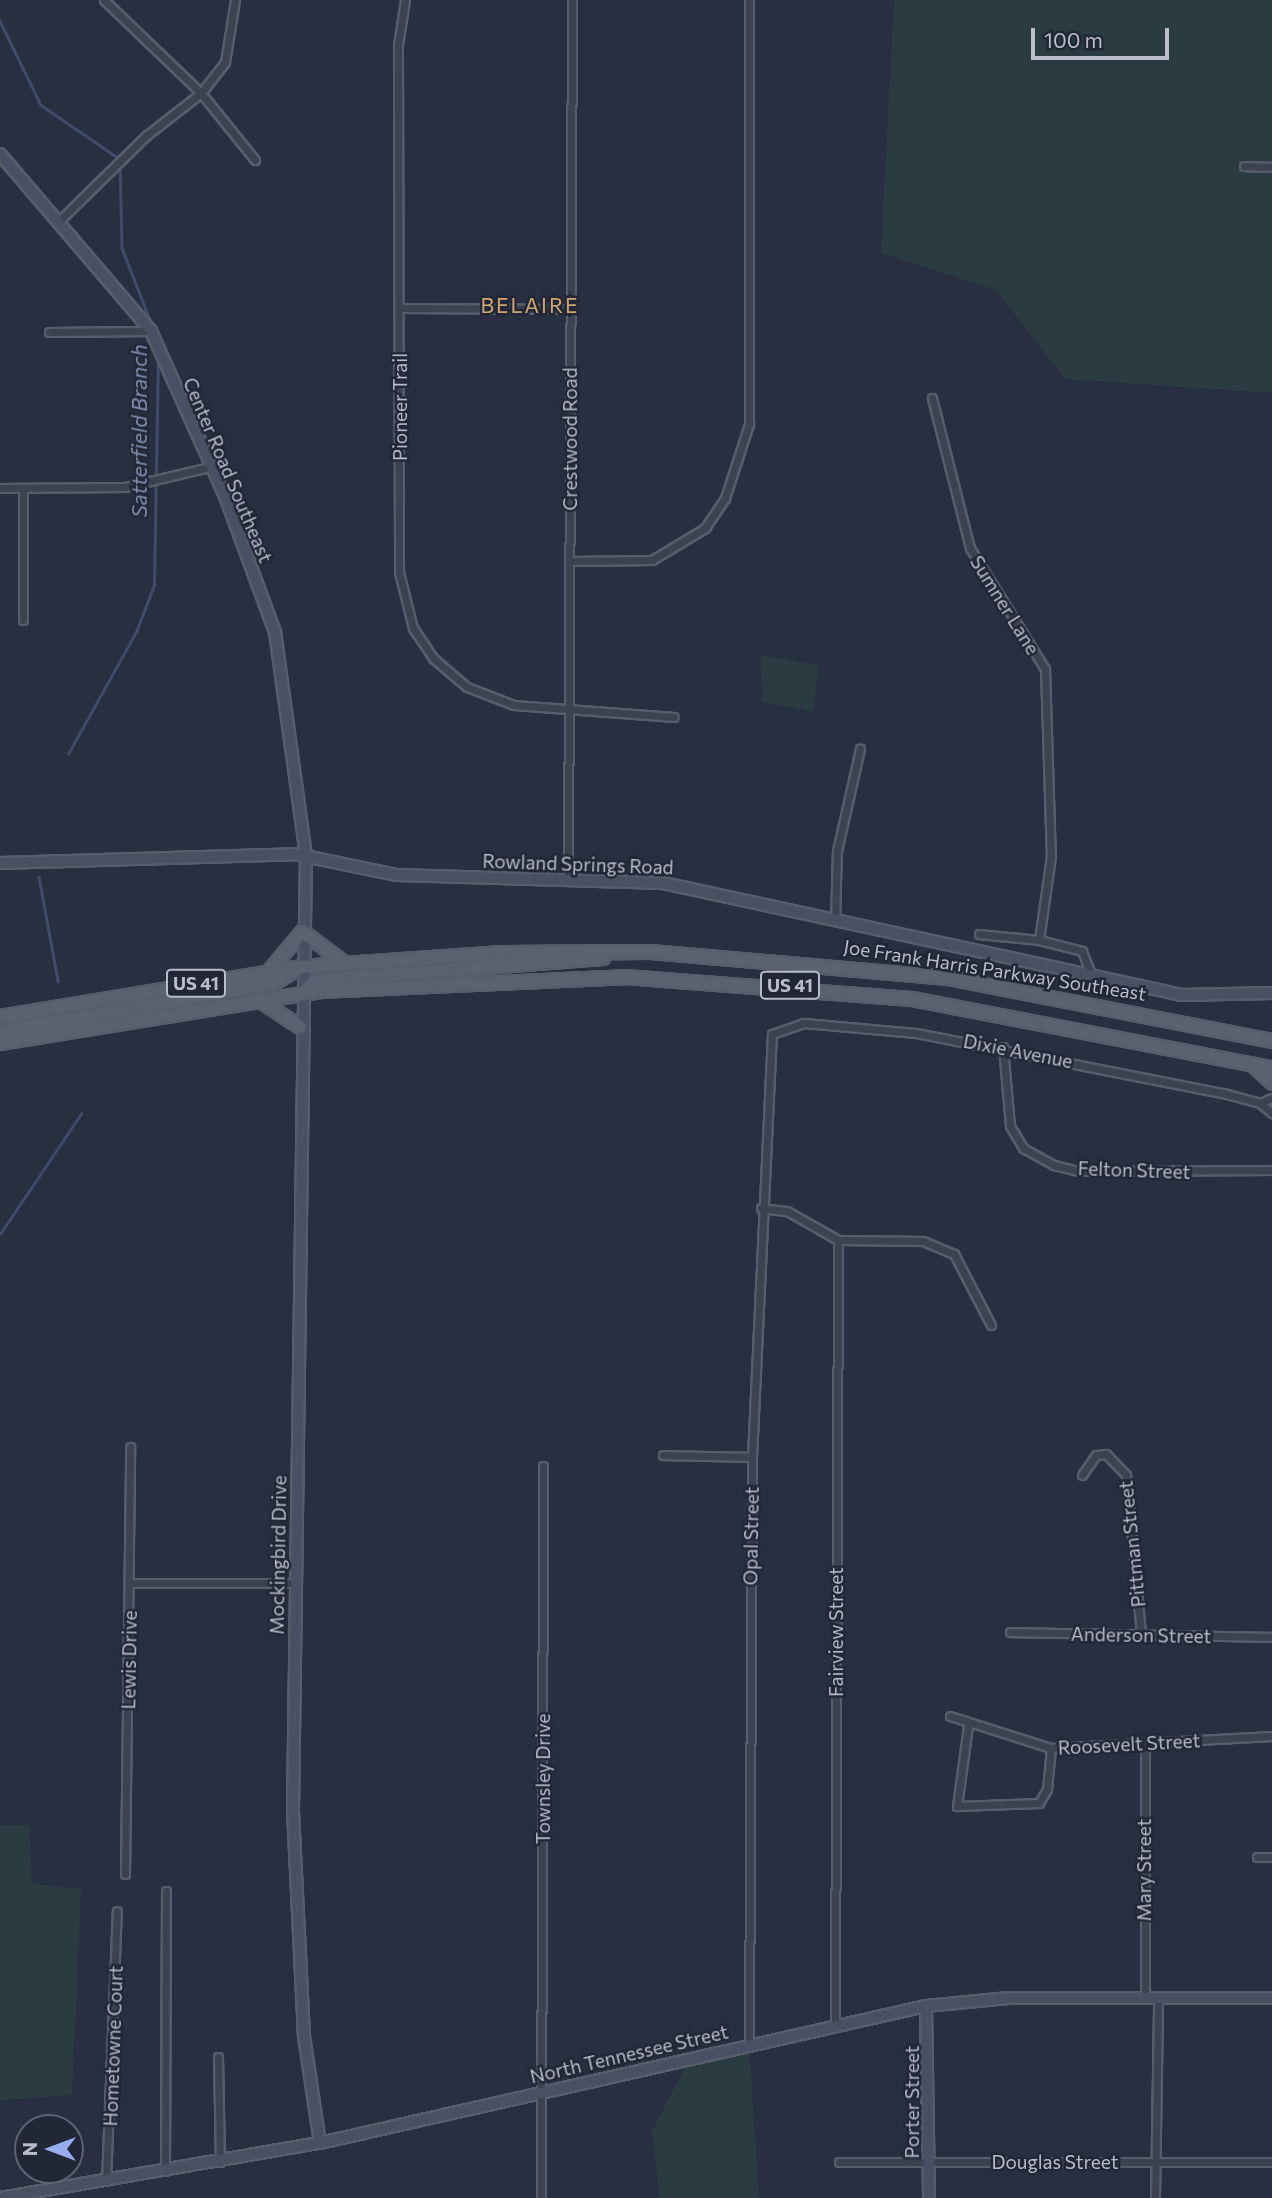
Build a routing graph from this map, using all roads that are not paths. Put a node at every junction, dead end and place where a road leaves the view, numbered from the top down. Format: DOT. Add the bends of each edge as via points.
graph roads {
  1 [pos="104,0"];
  2 [pos="235,0"];
  3 [pos="405,0"];
  4 [pos="572,0"];
  5 [pos="749,0"];
  6 [pos="201,93"];
  7 [pos="0,154"];
  8 [pos="254,160"];
  9 [pos="1244,166"];
  10 [pos="1272,167"];
  11 [pos="57,223"];
  12 [pos="400,308"];
  13 [pos="571,309"];
  14 [pos="151,331"];
  15 [pos="49,332"];
  16 [pos="932,398"];
  17 [pos="209,467"];
  18 [pos="0,488"];
  19 [pos="23,488"];
  20 [pos="570,561"];
  21 [pos="23,620"];
  22 [pos="568,711"];
  23 [pos="674,717"];
  24 [pos="860,749"];
  25 [pos="306,855"];
  26 [pos="0,863"];
  27 [pos="568,879"];
  28 [pos="835,921"];
  29 [pos="303,932"];
  30 [pos="979,934"];
  31 [pos="1039,940"];
  32 [pos="618,952"];
  33 [pos="346,963"];
  34 [pos="301,967"];
  35 [pos="267,972"];
  36 [pos="1091,974"];
  37 [pos="1272,993"];
  38 [pos="301,994"];
  39 [pos="259,999"];
  40 [pos="0,1017"];
  41 [pos="300,1027"];
  42 [pos="775,1030"];
  43 [pos="0,1032"];
  44 [pos="1272,1041"];
  45 [pos="0,1043"];
  46 [pos="1003,1046"];
  47 [pos="1250,1063"];
  48 [pos="1272,1068"];
  49 [pos="1272,1083"];
  50 [pos="1272,1098"];
  51 [pos="1260,1103"];
  52 [pos="1272,1113"];
  53 [pos="1272,1170"];
  54 [pos="761,1208"];
  55 [pos="838,1240"];
  56 [pos="991,1325"];
  57 [pos="130,1447"];
  58 [pos="663,1455"];
  59 [pos="752,1457"];
  60 [pos="543,1466"];
  61 [pos="1082,1475"];
  62 [pos="130,1583"];
  63 [pos="295,1583"];
  64 [pos="1010,1632"];
  65 [pos="1141,1635"];
  66 [pos="1272,1637"];
  67 [pos="950,1716"];
  68 [pos="968,1726"];
  69 [pos="1272,1736"];
  70 [pos="1145,1743"];
  71 [pos="1051,1748"];
  72 [pos="1257,1857"];
  73 [pos="1272,1857"];
  74 [pos="125,1874"];
  75 [pos="166,1891"];
  76 [pos="117,1911"];
  77 [pos="1145,1998"];
  78 [pos="1158,1998"];
  79 [pos="1272,1998"];
  80 [pos="926,2006"];
  81 [pos="835,2024"];
  82 [pos="749,2044"];
  83 [pos="218,2057"];
  84 [pos="543,2092"];
  85 [pos="320,2143"];
  86 [pos="219,2162"];
  87 [pos="839,2162"];
  88 [pos="930,2162"];
  89 [pos="1155,2162"];
  90 [pos="1272,2162"];
  91 [pos="165,2171"];
  92 [pos="106,2181"];
  93 [pos="0,2198"];
  94 [pos="541,2198"];
  95 [pos="929,2198"];
  96 [pos="1156,2198"];
  1 -- 6 [label="street"];
  2 -- 6 [label="street" via="225,62"];
  3 -- 12 [label="street, Pioneer Trail" via="398,46"];
  4 -- 13 [label="street, Crestwood Road"];
  5 -- 20 [label="street" via="745,439 726,498 705,528 652,560"];
  6 -- 8 [label="street"];
  6 -- 11 [label="street" via="147,135"];
  7 -- 11 [label="street, Center Road Southeast"];
  9 -- 10 [label="street"];
  11 -- 14 [label="street, Center Road Southeast"];
  12 -- 13 [label="street"];
  12 -- 22 [label="street, Pioneer Trail" via="399,572 413,628 435,659 467,687 514,705"];
  13 -- 20 [label="street, Crestwood Road"];
  14 -- 15 [label="street"];
  14 -- 17 [label="street, Center Road Southeast"];
  16 -- 31 [label="street, Sumner Lane" via="970,548 1045,669 1051,856"];
  17 -- 19 [label="street" via="125,487"];
  17 -- 25 [label="street, Center Road Southeast" via="275,632"];
  18 -- 19 [label="street"];
  19 -- 21 [label="street"];
  20 -- 22 [label="street, Crestwood Road"];
  22 -- 23 [label="street, Pioneer Trail"];
  22 -- 27 [label="street, Crestwood Road"];
  24 -- 28 [label="street" via="837,850"];
  25 -- 26 [label="street, Rowland Springs Road"];
  25 -- 27 [label="street, Rowland Springs Road" via="380,874"];
  25 -- 29 [label="street, Center Road Southeast"];
  27 -- 28 [label="street, Rowland Springs Road" via="683,886"];
  28 -- 36 [label="street, Rowland Springs Road"];
  29 -- 33 [label="main road" via="320,951"];
  29 -- 34 [label="street, Mockingbird Drive"];
  29 -- 35 [label="main road" via="291,952"];
  30 -- 31 [label="street"];
  31 -- 36 [label="street" via="1082,951"];
  32 -- 33 [label="main road, Joe Frank Harris Parkway Southeast / US 41"];
  32 -- 38 [label="main road" via="589,960 322,980"];
  32 -- 44 [label="main road, Joe Frank Harris Parkway Southeast / US 41" via="746,956 935,976"];
  33 -- 34 [label="main road, Joe Frank Harris Parkway Southeast / US 41"];
  34 -- 35 [label="main road, Joe Frank Harris Parkway Southeast / US 41"];
  34 -- 38 [label="street, Mockingbird Drive"];
  34 -- 43 [label="main road" via="274,983"];
  35 -- 40 [label="main road, Joe Frank Harris Parkway Southeast / US 41"];
  36 -- 37 [label="street, Rowland Springs Road" via="1208,998"];
  38 -- 39 [label="main road, US 41"];
  38 -- 41 [label="street, Mockingbird Drive"];
  38 -- 47 [label="main road, US 41" via="564,977 764,983 979,1010"];
  39 -- 41 [label="main road"];
  39 -- 45 [label="main road, US 41"];
  41 -- 63 [label="street, Mockingbird Drive"];
  42 -- 46 [label="street, Dixie Avenue" via="811,1023"];
  42 -- 54 [label="street, Opal Street"];
  46 -- 51 [label="street, Dixie Avenue"];
  46 -- 53 [label="street, Felton Street" via="1010,1126 1023,1148 1054,1165 1078,1171"];
  47 -- 48 [label="main road, US 41"];
  47 -- 49 [label="main road"];
  50 -- 51 [label="street"];
  51 -- 52 [label="street, Dixie Avenue"];
  54 -- 55 [label="street" via="788,1211"];
  54 -- 59 [label="street, Opal Street"];
  55 -- 56 [label="street" via="923,1241 954,1254"];
  55 -- 81 [label="street, Fairview Street"];
  57 -- 62 [label="street, Lewis Drive"];
  58 -- 59 [label="street"];
  59 -- 82 [label="street, Opal Street"];
  60 -- 84 [label="street, Townsley Drive"];
  61 -- 65 [label="street, Pittman Street" via="1096,1455 1106,1454 1126,1475"];
  62 -- 63 [label="street"];
  62 -- 74 [label="street, Lewis Drive"];
  63 -- 85 [label="street, Mockingbird Drive" via="295,1929"];
  64 -- 65 [label="street, Anderson Street"];
  65 -- 66 [label="street, Anderson Street"];
  67 -- 68 [label="street, Roosevelt Street"];
  68 -- 71 [label="street, Roosevelt Street"];
  68 -- 71 [label="street" via="957,1806 1039,1802 1047,1789"];
  69 -- 70 [label="street, Roosevelt Street"];
  70 -- 71 [label="street, Roosevelt Street"];
  70 -- 77 [label="street, Mary Street"];
  72 -- 73 [label="street"];
  75 -- 91 [label="street"];
  76 -- 92 [label="street, Hometowne Court"];
  77 -- 78 [label="street, North Tennessee Street"];
  77 -- 80 [label="street, North Tennessee Street"];
  78 -- 79 [label="street, North Tennessee Street"];
  78 -- 89 [label="street"];
  80 -- 81 [label="street, North Tennessee Street"];
  80 -- 88 [label="street, Porter Street"];
  81 -- 82 [label="street, North Tennessee Street"];
  82 -- 84 [label="street, North Tennessee Street"];
  83 -- 86 [label="street"];
  84 -- 85 [label="street, North Tennessee Street"];
  84 -- 94 [label="street, Townsley Drive"];
  85 -- 86 [label="street, North Tennessee Street"];
  86 -- 91 [label="street, North Tennessee Street"];
  87 -- 88 [label="street, Douglas Street"];
  88 -- 89 [label="street, Douglas Street"];
  88 -- 95 [label="street, Porter Street"];
  89 -- 90 [label="street, Douglas Street"];
  89 -- 96 [label="street"];
  91 -- 92 [label="street, North Tennessee Street"];
  92 -- 93 [label="street, North Tennessee Street"];
}
